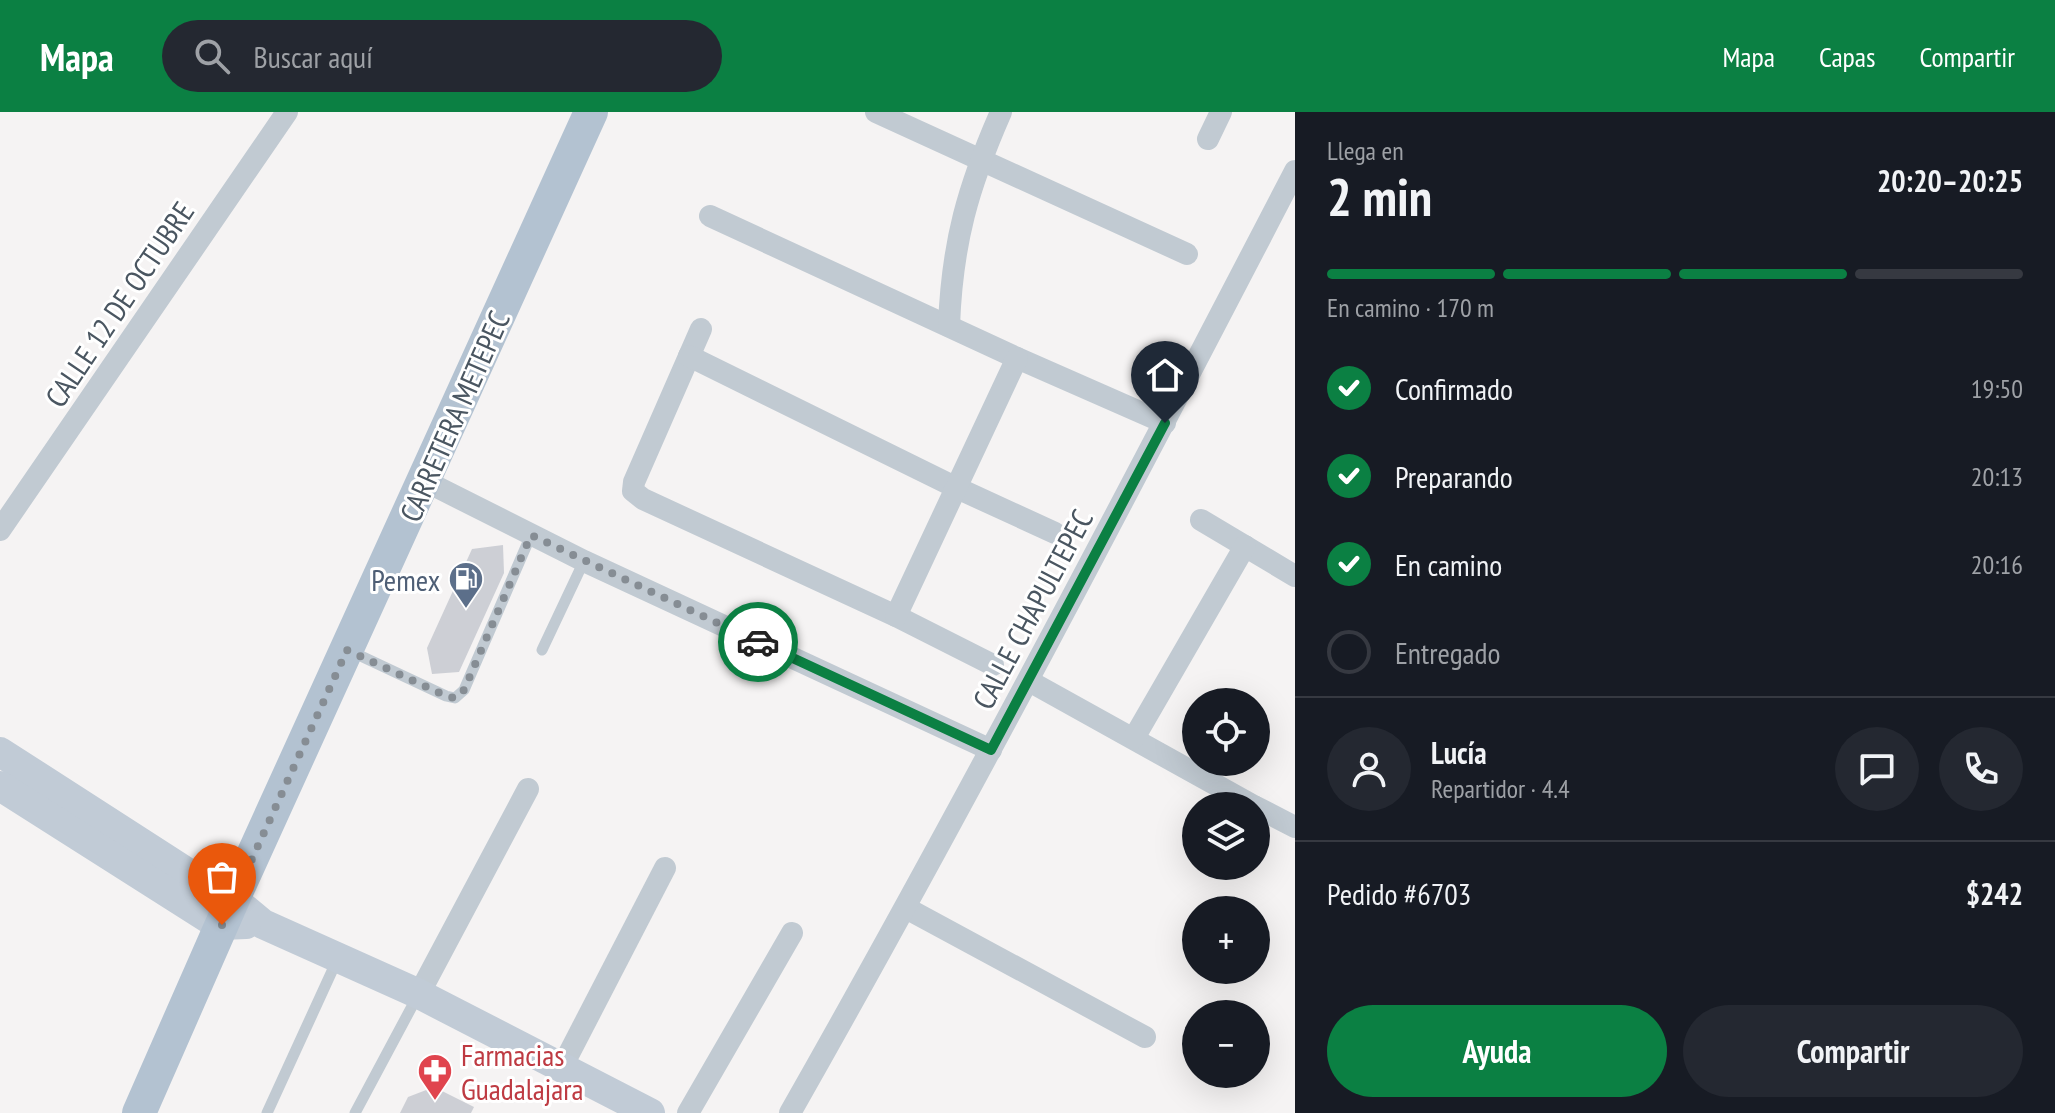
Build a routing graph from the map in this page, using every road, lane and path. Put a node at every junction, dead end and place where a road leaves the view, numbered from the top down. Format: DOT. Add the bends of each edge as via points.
graph roads {
  1 [pos="287,112"];
  2 [pos="591,112"];
  3 [pos="876,112"];
  4 [pos="1001,112"];
  5 [pos="980,160"];
  6 [pos="1295,171"];
  7 [pos="710,216"];
  8 [pos="1187,254"];
  9 [pos="949,326"];
  10 [pos="701,329"];
  11 [pos="689,356"];
  12 [pos="1017,358"];
  13 [pos="1165,423"];
  14 [pos="425,481"];
  15 [pos="957,488"];
  16 [pos="1201,520"];
  17 [pos="0,530"];
  18 [pos="1055,533"];
  19 [pos="531,535"];
  20 [pos="1245,546"];
  21 [pos="584,561"];
  22 [pos="1295,576"];
  23 [pos="896,616"];
  24 [pos="347,650"];
  25 [pos="542,650"];
  26 [pos="993,665"];
  27 [pos="1029,681"];
  28 [pos="1134,738"];
  29 [pos="991,750"];
  30 [pos="0,752"];
  31 [pos="0,786"];
  32 [pos="528,789"];
  33 [pos="1230,792"];
  34 [pos="1270,814"];
  35 [pos="1295,827"];
  36 [pos="665,868"];
  37 [pos="181,885"];
  38 [pos="906,908"];
  39 [pos="228,912"];
  40 [pos="792,933"];
  41 [pos="338,957"];
  42 [pos="419,994"];
  43 [pos="1145,1037"];
  44 [pos="562,1067"];
  45 [pos="139,1113"];
  46 [pos="267,1113"];
  47 [pos="355,1113"];
  48 [pos="650,1113"];
  49 [pos="688,1113"];
  50 [pos="790,1113"];
  1 -- 17 [label="street, CALLE 12 DE OCTUBRE"];
  2 -- 14 [label="main road, CARRETERA METEPEC"];
  3 -- 5 [label="street"];
  4 -- 5 [label="street"];
  5 -- 8 [label="street"];
  5 -- 9 [label="street" via="956,242"];
  6 -- 13 [label="street, CALLE CHAPULTEPEC"];
  7 -- 9 [label="street"];
  9 -- 12 [label="street"];
  10 -- 11 [label="street"];
  11 -- 15 [label="street"];
  11 -- 23 [label="street" via="633,491"];
  12 -- 13 [label="street"];
  12 -- 15 [label="street"];
  13 -- 27 [label="street, CALLE CHAPULTEPEC"];
  14 -- 19 [label="street"];
  14 -- 24 [label="main road, CARRETERA METEPEC"];
  15 -- 18 [label="street"];
  15 -- 23 [label="street"];
  16 -- 20 [label="street"];
  19 -- 21 [label="street"];
  19 -- 24 [label="lane" via="464,690 455,698"];
  20 -- 22 [label="street"];
  20 -- 28 [label="street"];
  21 -- 25 [label="lane"];
  21 -- 29 [label="street"];
  23 -- 26 [label="street"];
  24 -- 39 [label="main road, CARRETERA METEPEC"];
  27 -- 28 [label="street"];
  27 -- 29 [label="street, CALLE CHAPULTEPEC"];
  28 -- 33 [label="street"];
  29 -- 38 [label="street, CALLE CHAPULTEPEC"];
  30 -- 37 [label="street"];
  31 -- 37 [label="street"];
  32 -- 42 [label="street"];
  34 -- 35 [label="street"];
  36 -- 44 [label="street"];
  37 -- 39 [label="street"];
  38 -- 43 [label="street"];
  38 -- 50 [label="street, CALLE CHAPULTEPEC"];
  39 -- 41 [label="street"];
  39 -- 45 [label="main road, CARRETERA METEPEC"];
  40 -- 49 [label="street"];
  41 -- 42 [label="street"];
  41 -- 46 [label="lane"];
  42 -- 44 [label="street"];
  42 -- 47 [label="lane"];
  44 -- 48 [label="street"];
}
